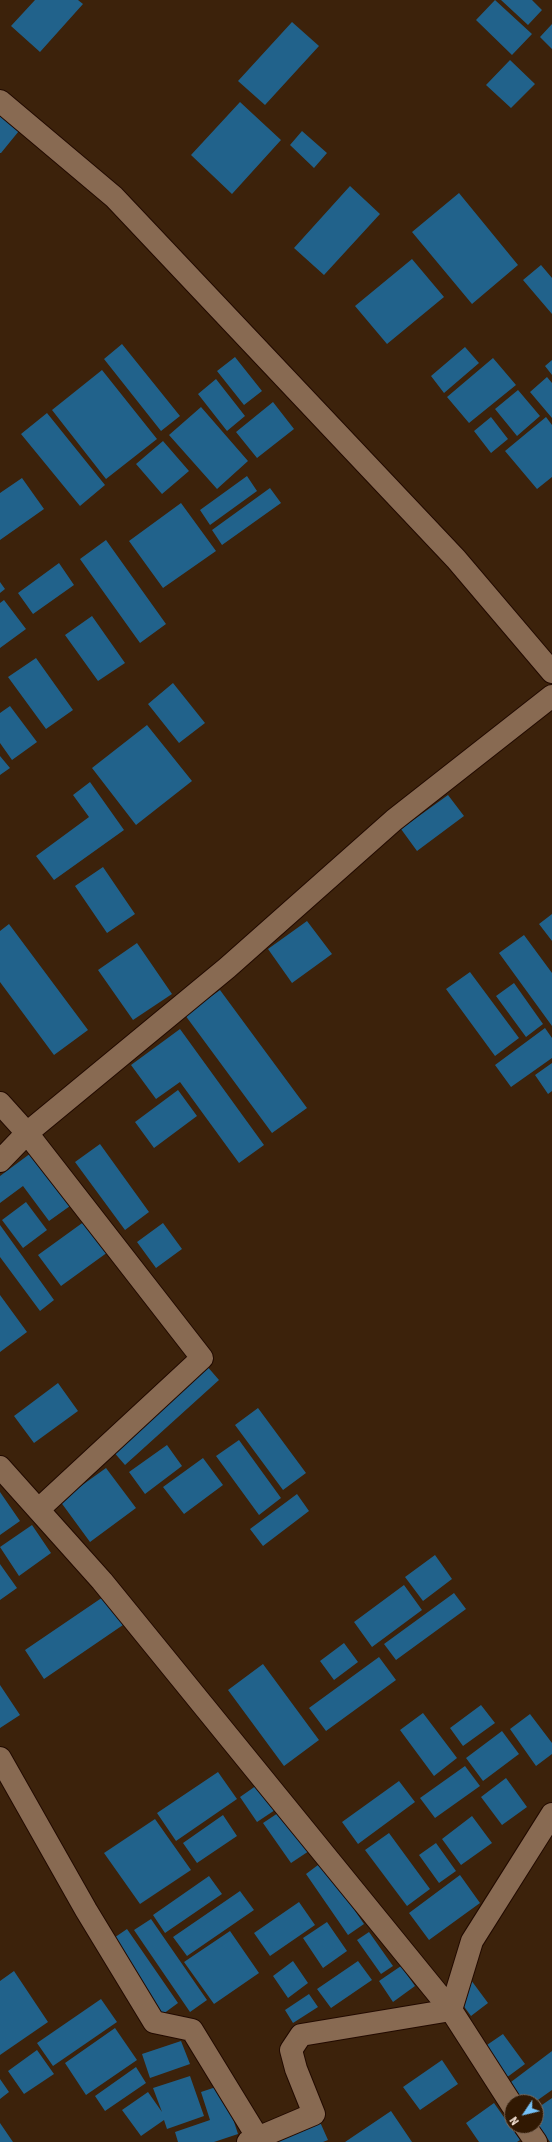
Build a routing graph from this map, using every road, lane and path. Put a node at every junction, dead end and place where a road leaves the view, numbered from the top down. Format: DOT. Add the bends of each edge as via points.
graph roads {
  1 [pos="0,101"];
  2 [pos="552,672"];
  3 [pos="552,696"];
  4 [pos="0,1103"];
  5 [pos="26,1134"];
  6 [pos="0,1161"];
  7 [pos="0,1467"];
  8 [pos="39,1509"];
  9 [pos="0,1758"];
  10 [pos="552,1814"];
  11 [pos="451,2010"];
  12 [pos="505,2094"];
  13 [pos="253,2140"];
  1 -- 2 [label="street" via="114,197 456,559"];
  3 -- 5 [label="street" via="394,820 227,968"];
  4 -- 5 [label="street"];
  5 -- 6 [label="street"];
  5 -- 8 [label="street" via="202,1358"];
  7 -- 8 [label="street"];
  8 -- 11 [label="street" via="102,1581"];
  9 -- 13 [label="street" via="86,1910 154,2022 192,2030"];
  10 -- 11 [label="street" via="472,1941"];
  11 -- 12 [label="street"];
  11 -- 13 [label="street" via="301,2035 291,2050 314,2114"];
}
